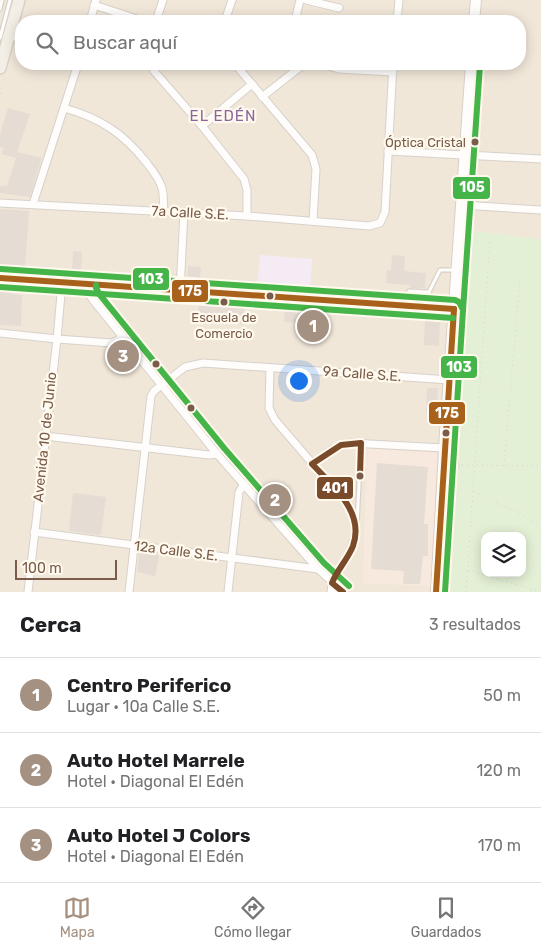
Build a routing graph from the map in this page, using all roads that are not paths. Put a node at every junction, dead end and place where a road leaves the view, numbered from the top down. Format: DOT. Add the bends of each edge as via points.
graph roads {
  1 [pos="2,0"];
  2 [pos="10,0"];
  3 [pos="19,0"];
  4 [pos="164,0"];
  5 [pos="232,0"];
  6 [pos="300,0"];
  7 [pos="306,0"];
  8 [pos="399,0"];
  9 [pos="476,0"];
  10 [pos="95,2"];
  11 [pos="339,8"];
  12 [pos="0,9"];
  13 [pos="92,15"];
  14 [pos="128,15"];
  15 [pos="158,15"];
  16 [pos="228,15"];
  17 [pos="296,15"];
  18 [pos="398,15"];
  19 [pos="475,15"];
  20 [pos="4,37"];
  21 [pos="0,68"];
  22 [pos="76,70"];
  23 [pos="154,70"];
  24 [pos="240,70"];
  25 [pos="296,70"];
  26 [pos="357,70"];
  27 [pos="471,70"];
  28 [pos="392,72"];
  29 [pos="252,84"];
  30 [pos="262,97"];
  31 [pos="64,108"];
  32 [pos="202,126"];
  33 [pos="388,151"];
  34 [pos="465,156"];
  35 [pos="541,159"];
  36 [pos="0,202"];
  37 [pos="33,204"];
  38 [pos="461,205"];
  39 [pos="541,210"];
  40 [pos="164,211"];
  41 [pos="184,212"];
  42 [pos="247,216"];
  43 [pos="313,221"];
  44 [pos="456,270"];
  45 [pos="0,278"];
  46 [pos="62,283"];
  47 [pos="87,285"];
  48 [pos="180,291"];
  49 [pos="429,292"];
  50 [pos="407,295"];
  51 [pos="383,304"];
  52 [pos="402,306"];
  53 [pos="434,308"];
  54 [pos="454,309"];
  55 [pos="0,333"];
  56 [pos="122,338"];
  57 [pos="57,339"];
  58 [pos="270,368"];
  59 [pos="450,380"];
  60 [pos="161,385"];
  61 [pos="45,436"];
  62 [pos="361,443"];
  63 [pos="145,448"];
  64 [pos="444,448"];
  65 [pos="217,454"];
  66 [pos="312,464"];
  67 [pos="443,464"];
  68 [pos="455,464"];
  69 [pos="244,484"];
  70 [pos="357,530"];
  71 [pos="34,532"];
  72 [pos="135,546"];
  73 [pos="231,558"];
  74 [pos="318,569"];
  75 [pos="332,583"];
  76 [pos="28,592"];
  77 [pos="129,592"];
  78 [pos="228,592"];
  79 [pos="331,592"];
  80 [pos="343,592"];
  81 [pos="436,592"];
  1 -- 12 [label="lane"];
  2 -- 20 [label="lane"];
  3 -- 20 [label="main road"];
  4 -- 15 [label="street"];
  5 -- 16 [label="street"];
  6 -- 17 [label="street"];
  7 -- 11 [label="street"];
  8 -- 18 [label="street"];
  9 -- 19 [label="street"];
  10 -- 13 [label="street"];
  10 -- 14 [label="street"];
  20 -- 21 [label="main road"];
  22 -- 31 [label="street"];
  23 -- 32 [label="street"];
  24 -- 29 [label="street"];
  25 -- 30 [label="street"];
  26 -- 28 [label="street"];
  27 -- 34 [label="street"];
  28 -- 33 [label="street"];
  29 -- 30 [label="street"];
  29 -- 32 [label="street"];
  30 -- 43 [label="street" via="315,162"];
  31 -- 37 [label="street"];
  31 -- 40 [label="street" via="106,124 126,140 157,176 163,191"];
  32 -- 42 [label="street" via="244,180"];
  33 -- 34 [label="street"];
  33 -- 43 [label="street, 7a Calle S.E." via="385,212 380,223 369,226"];
  34 -- 35 [label="street"];
  34 -- 38 [label="street"];
  36 -- 37 [label="street, 7a Calle S.E."];
  37 -- 40 [label="street, 7a Calle S.E."];
  38 -- 39 [label="street"];
  38 -- 44 [label="street"];
  40 -- 41 [label="street, 7a Calle S.E."];
  41 -- 42 [label="street, 7a Calle S.E."];
  41 -- 48 [label="street"];
  42 -- 43 [label="street, 7a Calle S.E."];
  44 -- 49 [label="lane" via="440,270"];
  44 -- 54 [label="street"];
  45 -- 46 [label="street"];
  46 -- 47 [label="street"];
  46 -- 57 [label="street, Avenida 10 de Junio"];
  47 -- 48 [label="street"];
  47 -- 56 [label="street" via="90,296"];
  48 -- 51 [label="street"];
  49 -- 50 [label="lane" via="409,291"];
  49 -- 53 [label="lane"];
  50 -- 51 [label="lane" via="388,295"];
  50 -- 52 [label="lane"];
  51 -- 52 [label="street"];
  52 -- 53 [label="street"];
  53 -- 54 [label="street"];
  54 -- 59 [label="street"];
  55 -- 57 [label="street"];
  56 -- 57 [label="street" via="112,343"];
  56 -- 60 [label="street"];
  57 -- 61 [label="street, Avenida 10 de Junio"];
  58 -- 59 [label="street, 9a Calle S.E."];
  58 -- 60 [label="street, 9a Calle S.E." via="203,362 184,367"];
  58 -- 66 [label="street" via="269,408 275,420"];
  59 -- 64 [label="street"];
  60 -- 63 [label="street" via="151,396"];
  60 -- 65 [label="street"];
  61 -- 63 [label="street"];
  61 -- 71 [label="street, Avenida 10 de Junio"];
  62 -- 64 [label="street"];
  62 -- 66 [label="street" via="341,445"];
  62 -- 70 [label="lane"];
  63 -- 65 [label="street" via="209,456"];
  63 -- 72 [label="street"];
  64 -- 67 [label="street"];
  65 -- 69 [label="street"];
  66 -- 70 [label="street" via="349,506"];
  67 -- 68 [label="street"];
  67 -- 81 [label="street"];
  69 -- 73 [label="street" via="239,492"];
  69 -- 74 [label="street"];
  70 -- 75 [label="street" via="354,544"];
  71 -- 72 [label="street, 12a Calle S.E."];
  71 -- 76 [label="street, Avenida 10 de Junio"];
  72 -- 73 [label="street, 12a Calle S.E."];
  72 -- 77 [label="street"];
  73 -- 74 [label="street, 12a Calle S.E."];
  73 -- 78 [label="street"];
  74 -- 75 [label="street"];
  75 -- 79 [label="street"];
  75 -- 80 [label="street"];
}
